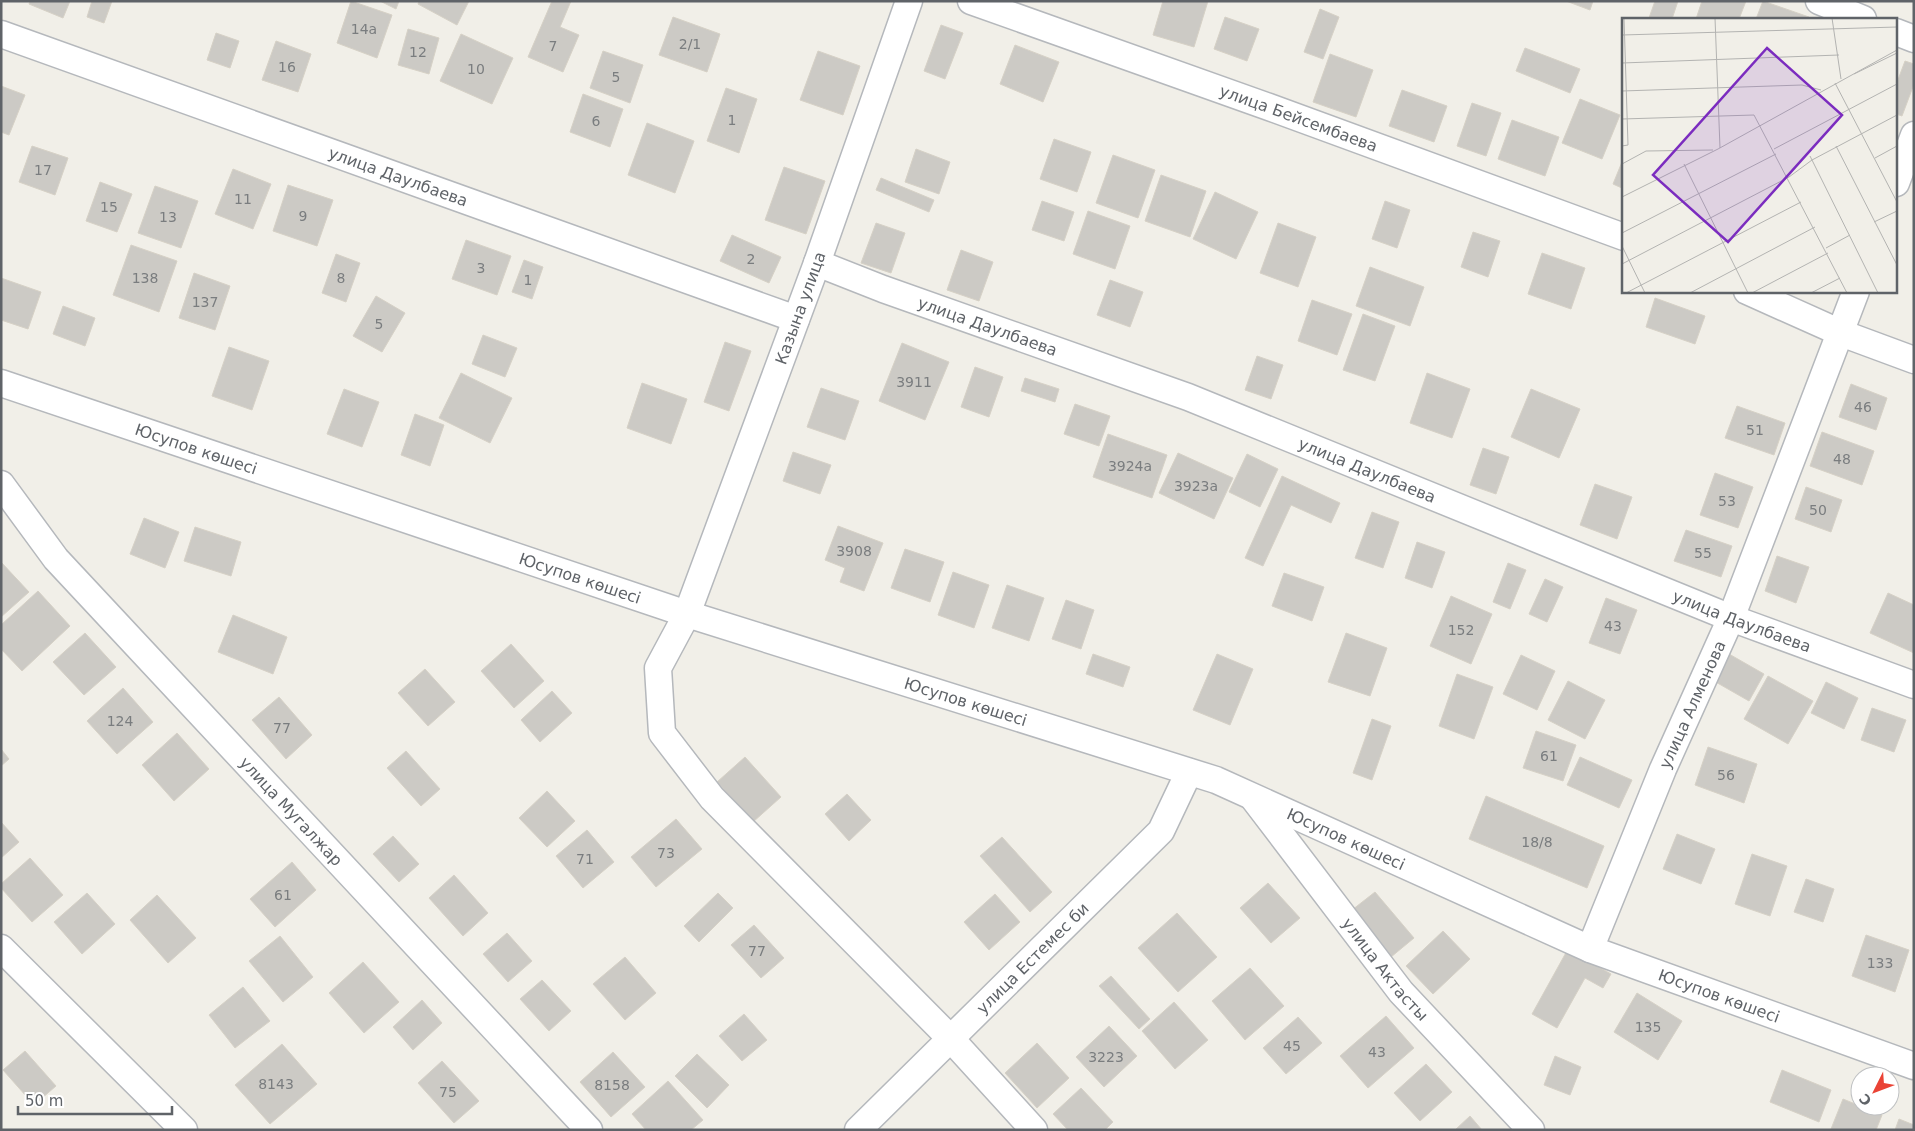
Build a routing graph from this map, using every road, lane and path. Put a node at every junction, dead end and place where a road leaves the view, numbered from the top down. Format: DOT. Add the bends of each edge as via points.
graph roads {
  1 [pos="909,1"];
  2 [pos="971,1"];
  3 [pos="1819,1"];
  4 [pos="1861,18"];
  5 [pos="1898,33"];
  6 [pos="1,34"];
  7 [pos="1914,38"];
  8 [pos="1914,136"];
  9 [pos="1898,178"];
  10 [pos="1622,236"];
  11 [pos="817,263"];
  12 [pos="1749,292"];
  13 [pos="1856,292"];
  14 [pos="796,319"];
  15 [pos="1841,333"];
  16 [pos="1914,360"];
  17 [pos="1,383"];
  18 [pos="1,484"];
  19 [pos="687,614"];
  20 [pos="1731,618"];
  21 [pos="1914,685"];
  22 [pos="1188,772"];
  23 [pos="1253,797"];
  24 [pos="1,948"];
  25 [pos="1590,949"];
  26 [pos="951,1039"];
  27 [pos="1914,1066"];
  28 [pos="184,1130"];
  29 [pos="589,1130"];
  30 [pos="858,1130"];
  31 [pos="1034,1130"];
  32 [pos="1531,1130"];
  1 -- 11 [label="street, Казына улица"];
  2 -- 10 [label="street, улица Бейсембаева"];
  3 -- 4 [label="street"];
  5 -- 7 [label="street"];
  6 -- 14 [label="street, улица Даулбаева"];
  8 -- 9 [label="street"];
  11 -- 14 [label="street, Казына улица"];
  11 -- 20 [label="street, улица Даулбаева" via="1188,397"];
  12 -- 15 [label="street"];
  13 -- 15 [label="street, улица Алменова"];
  14 -- 19 [label="street, Казына улица"];
  15 -- 16 [label="street"];
  15 -- 20 [label="street, улица Алменова"];
  17 -- 19 [label="street, Юсупов көшесі"];
  18 -- 29 [label="street, улица Мугалжар" via="56,559"];
  19 -- 22 [label="street, Юсупов көшесі"];
  19 -- 26 [label="street, Казына улица" via="658,668 662,733 712,798"];
  20 -- 21 [label="street, улица Даулбаева"];
  20 -- 25 [label="street, улица Алменова" via="1663,768"];
  22 -- 23 [label="street, Юсупов көшесі" via="1216,780"];
  22 -- 26 [label="street, улица Естемес би" via="1161,831"];
  23 -- 25 [label="street, Юсупов көшесі"];
  23 -- 32 [label="street, улица Актасты" via="1401,992"];
  24 -- 28 [label="street"];
  25 -- 27 [label="street, Юсупов көшесі"];
  26 -- 30 [label="street, улица Естемес би"];
  26 -- 31 [label="street, Казына улица"];
}
